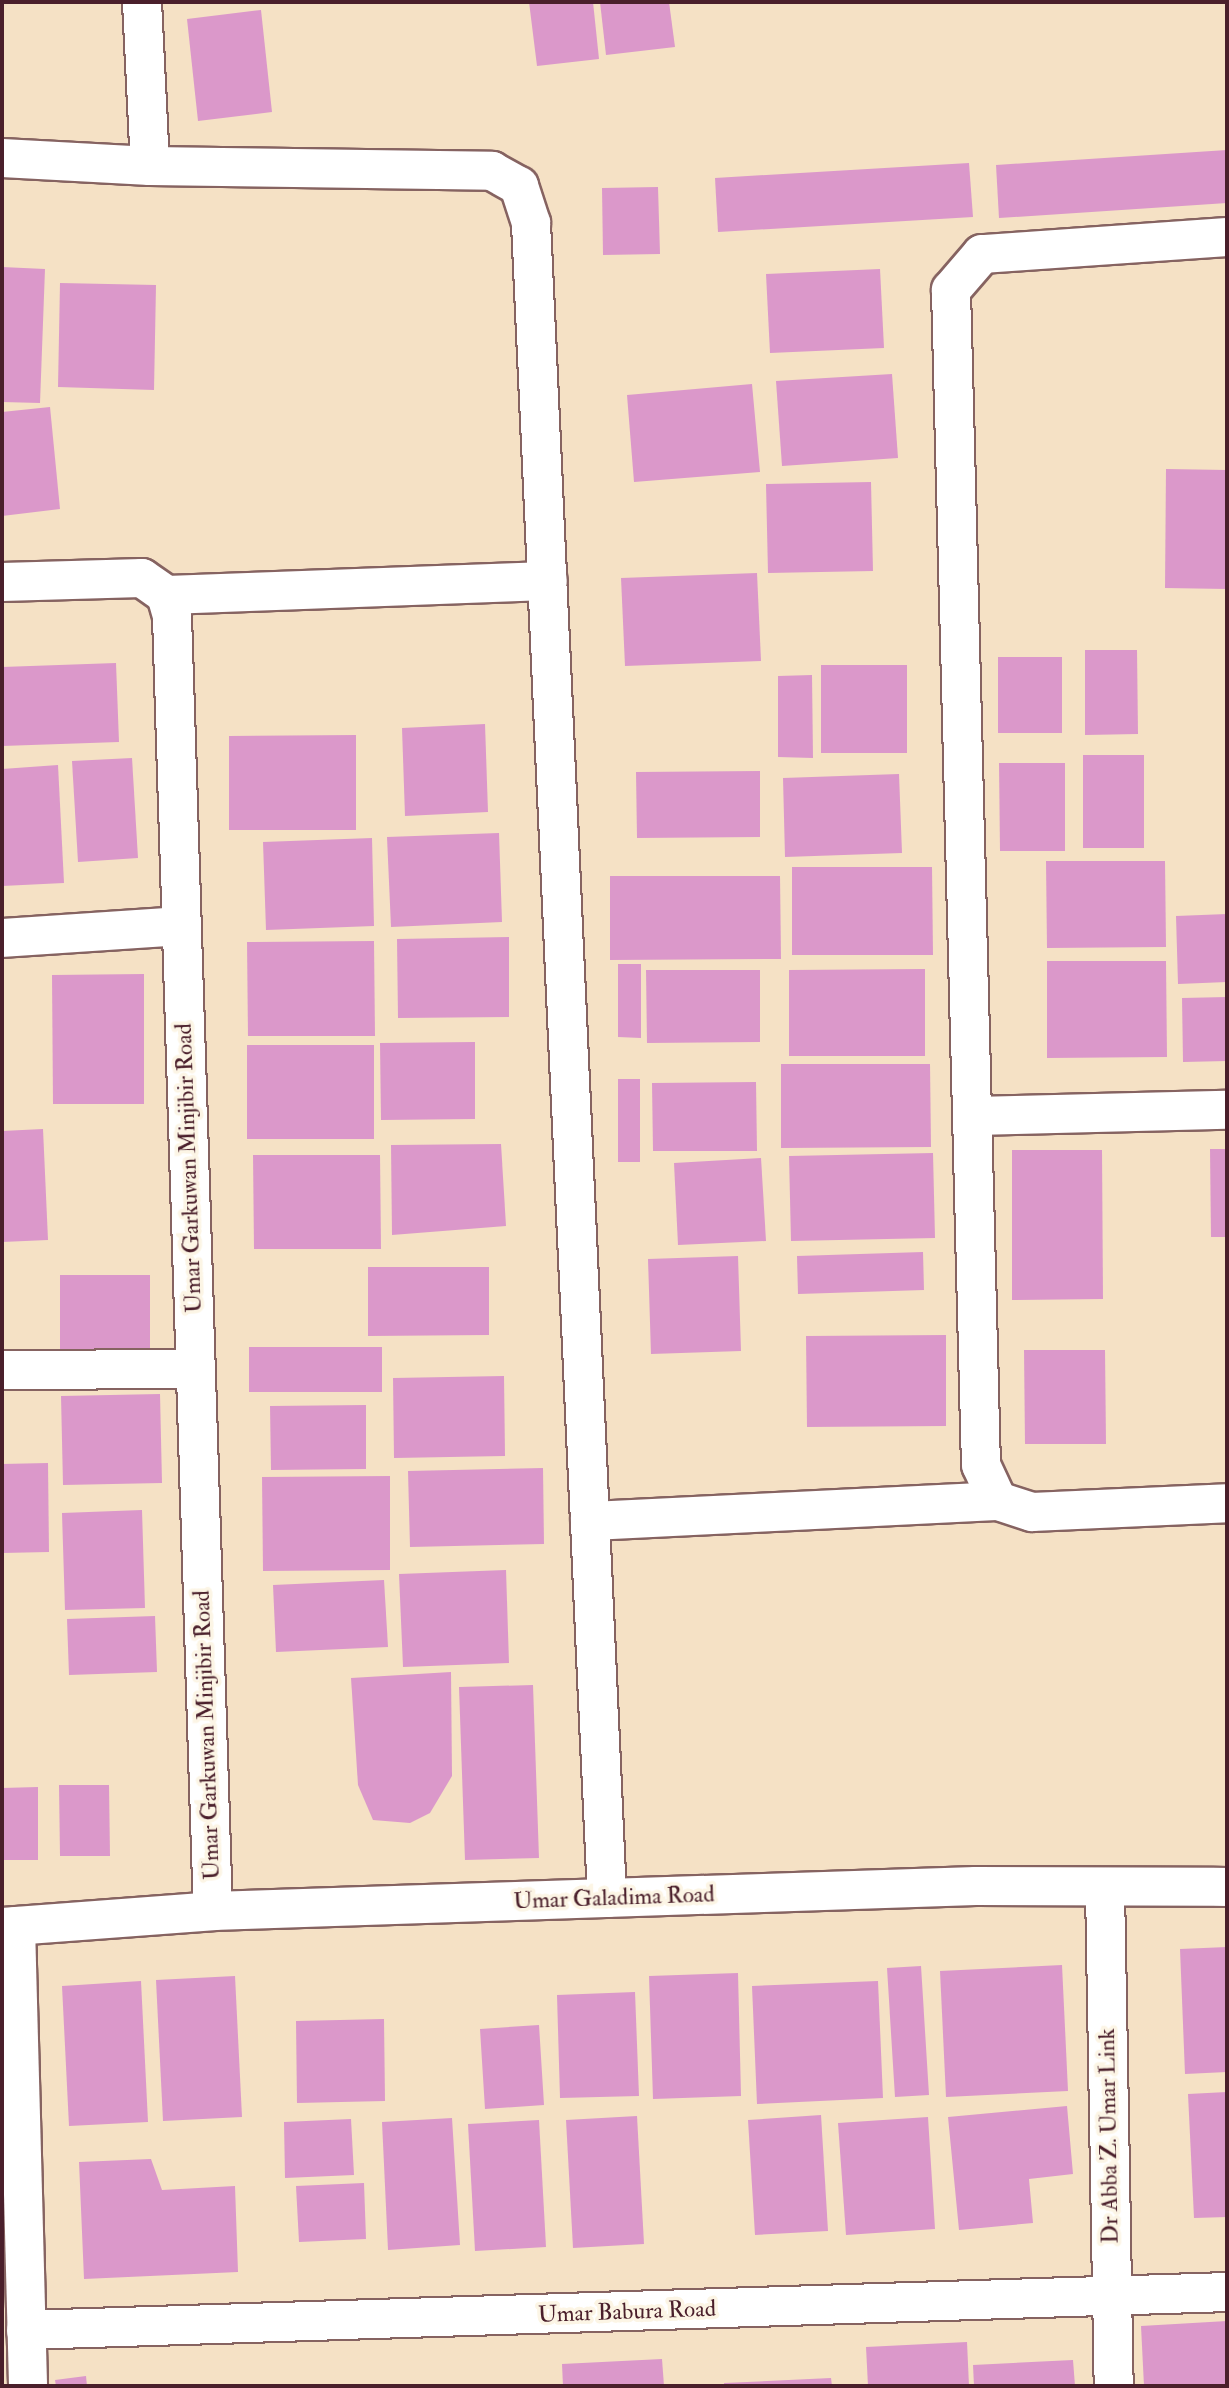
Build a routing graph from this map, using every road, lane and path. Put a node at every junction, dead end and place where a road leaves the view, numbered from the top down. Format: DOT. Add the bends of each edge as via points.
graph roads {
  1 [pos="142,2"];
  2 [pos="2,158"];
  3 [pos="150,166"];
  4 [pos="1227,237"];
  5 [pos="548,581"];
  6 [pos="2,582"];
  7 [pos="166,595"];
  8 [pos="182,926"];
  9 [pos="2,938"];
  10 [pos="1227,1110"];
  11 [pos="974,1116"];
  12 [pos="196,1369"];
  13 [pos="2,1370"];
  14 [pos="998,1501"];
  15 [pos="1227,1503"];
  16 [pos="590,1521"];
  17 [pos="1105,1886"];
  18 [pos="1227,1887"];
  19 [pos="607,1898"];
  20 [pos="213,1911"];
  21 [pos="9,1927"];
  22 [pos="1227,2292"];
  23 [pos="1112,2297"];
  24 [pos="26,2330"];
  25 [pos="28,2386"];
  26 [pos="1114,2386"];
  1 -- 3 [label="street"];
  2 -- 3 [label="street"];
  3 -- 5 [label="street" via="492,171 519,186 531,223"];
  4 -- 11 [label="street" via="982,254 951,290"];
  5 -- 7 [label="street"];
  5 -- 16 [label="street"];
  6 -- 7 [label="street" via="142,578"];
  7 -- 8 [label="street, Umar Garkuwan Minjibir Road" via="172,617"];
  8 -- 9 [label="street"];
  8 -- 12 [label="street, Umar Garkuwan Minjibir Road"];
  10 -- 11 [label="street"];
  11 -- 14 [label="street" via="981,1465"];
  12 -- 13 [label="street"];
  12 -- 20 [label="street, Umar Garkuwan Minjibir Road"];
  14 -- 15 [label="street" via="1032,1511"];
  14 -- 16 [label="street"];
  16 -- 19 [label="street"];
  17 -- 18 [label="street, Umar Galadima Road"];
  17 -- 19 [label="street, Umar Galadima Road"];
  17 -- 23 [label="street, Dr Abba Z. Umar Link"];
  19 -- 20 [label="street, Umar Galadima Road"];
  20 -- 21 [label="street, Umar Galadima Road"];
  21 -- 24 [label="street"];
  22 -- 23 [label="street, Umar Babura Road"];
  23 -- 24 [label="street, Umar Babura Road"];
  23 -- 26 [label="street, Dr Abba Z. Umar Link"];
  24 -- 25 [label="street"];
}
